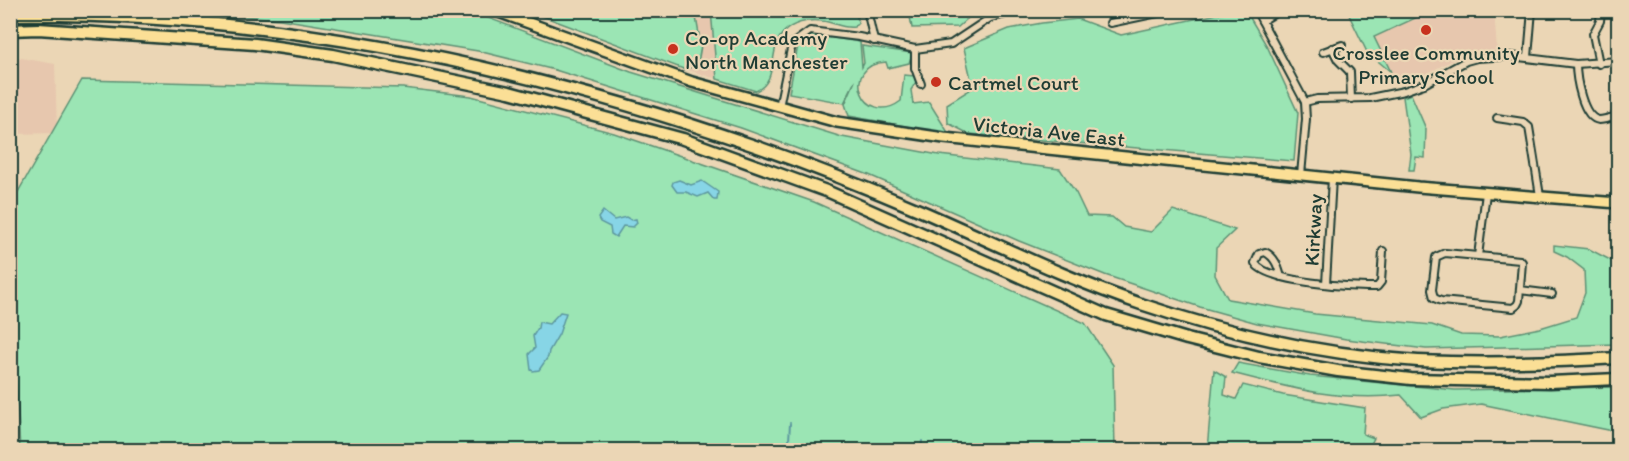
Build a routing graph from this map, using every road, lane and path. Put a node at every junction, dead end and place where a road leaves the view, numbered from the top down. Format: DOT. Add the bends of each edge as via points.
graph roads {
  1 [pos="494,10"];
  2 [pos="867,10"];
  3 [pos="1022,10"];
  4 [pos="1172,10"];
  5 [pos="1256,10"];
  6 [pos="1280,10"];
  7 [pos="1532,10"];
  8 [pos="1601,10"];
  9 [pos="10,15"];
  10 [pos="1262,21"];
  11 [pos="1110,23"];
  12 [pos="10,30"];
  13 [pos="874,41"];
  14 [pos="1342,45"];
  15 [pos="1332,48"];
  16 [pos="915,49"];
  17 [pos="1323,52"];
  18 [pos="1528,57"];
  19 [pos="1618,61"];
  20 [pos="1576,63"];
  21 [pos="1599,64"];
  22 [pos="921,84"];
  23 [pos="1351,99"];
  24 [pos="1305,102"];
  25 [pos="779,106"];
  26 [pos="1618,116"];
  27 [pos="1497,118"];
  28 [pos="1301,175"];
  29 [pos="1332,178"];
  30 [pos="1486,193"];
  31 [pos="1540,196"];
  32 [pos="1618,203"];
  33 [pos="1383,251"];
  34 [pos="1479,256"];
  35 [pos="1281,277"];
  36 [pos="1326,284"];
  37 [pos="1520,290"];
  38 [pos="1552,294"];
  39 [pos="1618,358"];
  40 [pos="1618,379"];
  1 -- 25 [label="main road, Victoria Ave East" via="692,82"];
  2 -- 13 [label="street"];
  3 -- 16 [label="street" via="990,18 951,44"];
  4 -- 11 [label="street"];
  5 -- 10 [label="street"];
  6 -- 10 [label="street"];
  7 -- 18 [label="street"];
  8 -- 21 [label="street" via="1593,34"];
  9 -- 39 [label="highway" via="180,22 334,39 598,96 837,177 1140,304 1262,338 1414,360 1497,363"];
  10 -- 24 [label="street"];
  12 -- 40 [label="highway" via="255,44 333,55 510,92 683,139 829,192 1106,315 1259,357 1411,379"];
  13 -- 16 [label="street"];
  13 -- 25 [label="street" via="810,31 792,44"];
  14 -- 15 [label="street"];
  15 -- 17 [label="street"];
  15 -- 23 [label="street" via="1350,72"];
  16 -- 22 [label="street" via="915,68"];
  18 -- 20 [label="street"];
  18 -- 23 [label="street" via="1477,58 1414,88"];
  19 -- 21 [label="street"];
  20 -- 21 [label="street"];
  20 -- 26 [label="street" via="1578,85 1591,116 1599,120"];
  23 -- 24 [label="street"];
  24 -- 28 [label="street"];
  25 -- 28 [label="main road, Victoria Ave East" via="837,122 944,138"];
  27 -- 31 [label="street" via="1523,122 1529,127"];
  28 -- 29 [label="main road, Victoria Ave East"];
  29 -- 30 [label="main road, Victoria Ave East"];
  29 -- 36 [label="street, Kirkway"];
  30 -- 31 [label="main road, Victoria Ave East"];
  30 -- 34 [label="street"];
  31 -- 32 [label="main road, Victoria Ave East"];
  33 -- 36 [label="street" via="1381,282 1377,287"];
  34 -- 37 [label="street" via="1520,260"];
  34 -- 37 [label="street" via="1436,256 1434,298 1513,308 1519,304"];
  35 -- 35 [label="street" via="1258,268 1255,263 1259,254 1270,255"];
  35 -- 36 [label="street"];
  37 -- 38 [label="street"];
}
